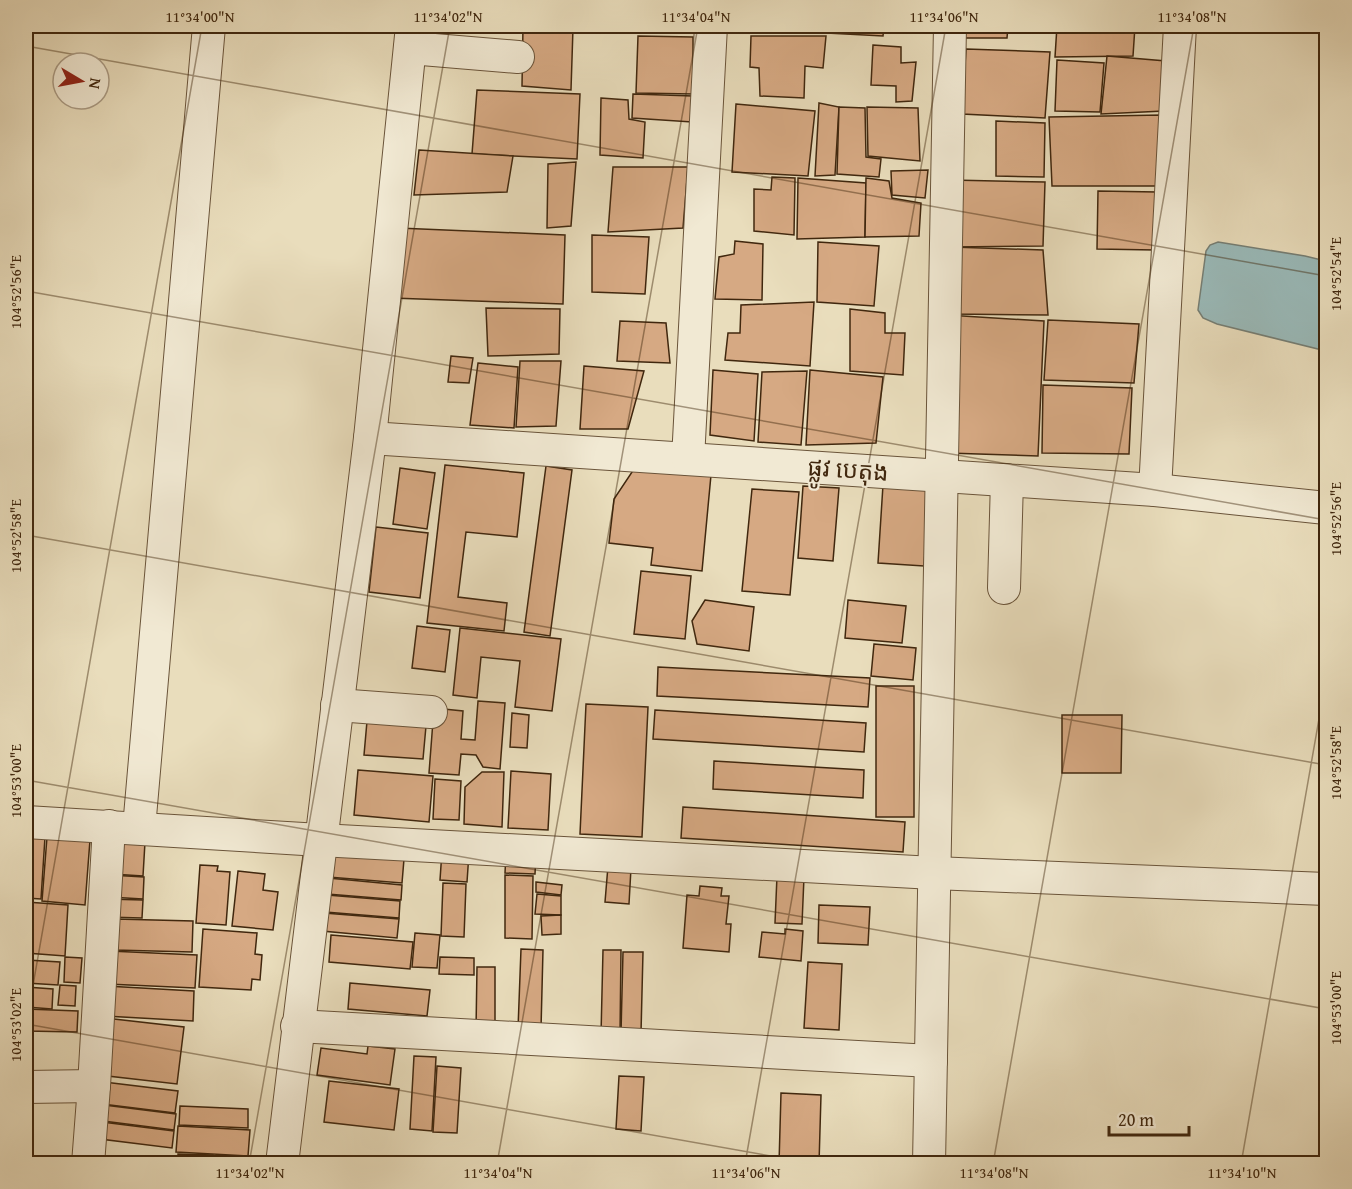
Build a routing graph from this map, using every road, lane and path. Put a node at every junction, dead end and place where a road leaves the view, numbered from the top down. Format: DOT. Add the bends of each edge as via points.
graph roads {
  1 [pos="209,26"];
  2 [pos="711,26"];
  3 [pos="950,26"];
  4 [pos="1180,26"];
  5 [pos="411,37"];
  6 [pos="518,57"];
  7 [pos="370,438"];
  8 [pos="687,459"];
  9 [pos="941,476"];
  10 [pos="1007,480"];
  11 [pos="1155,490"];
  12 [pos="1326,508"];
  13 [pos="1004,588"];
  14 [pos="337,705"];
  15 [pos="431,712"];
  16 [pos="26,822"];
  17 [pos="108,826"];
  18 [pos="139,828"];
  19 [pos="320,840"];
  20 [pos="934,873"];
  21 [pos="1326,889"];
  22 [pos="297,1026"];
  23 [pos="931,1061"];
  24 [pos="94,1086"];
  25 [pos="26,1087"];
  26 [pos="88,1164"];
  27 [pos="282,1164"];
  28 [pos="929,1164"];
  1 -- 18 [label="street"];
  2 -- 8 [label="street"];
  3 -- 9 [label="street"];
  4 -- 11 [label="street"];
  5 -- 6 [label="street"];
  5 -- 7 [label="street"];
  7 -- 8 [label="street, ផ្លូវ បេតុង"];
  7 -- 14 [label="street"];
  8 -- 9 [label="street, ផ្លូវ បេតុង"];
  9 -- 10 [label="street, ផ្លូវ បេតុង"];
  9 -- 20 [label="street"];
  10 -- 11 [label="street, ផ្លូវ បេតុង"];
  10 -- 13 [label="street"];
  11 -- 12 [label="street, ផ្លូវ បេតុង"];
  14 -- 15 [label="street"];
  14 -- 19 [label="street"];
  16 -- 17 [label="street"];
  17 -- 18 [label="street"];
  17 -- 24 [label="street"];
  18 -- 19 [label="street"];
  19 -- 20 [label="street"];
  19 -- 22 [label="street"];
  20 -- 21 [label="street"];
  20 -- 23 [label="street"];
  22 -- 23 [label="street"];
  22 -- 27 [label="street"];
  23 -- 28 [label="street"];
  24 -- 25 [label="street"];
  24 -- 26 [label="street"];
}
